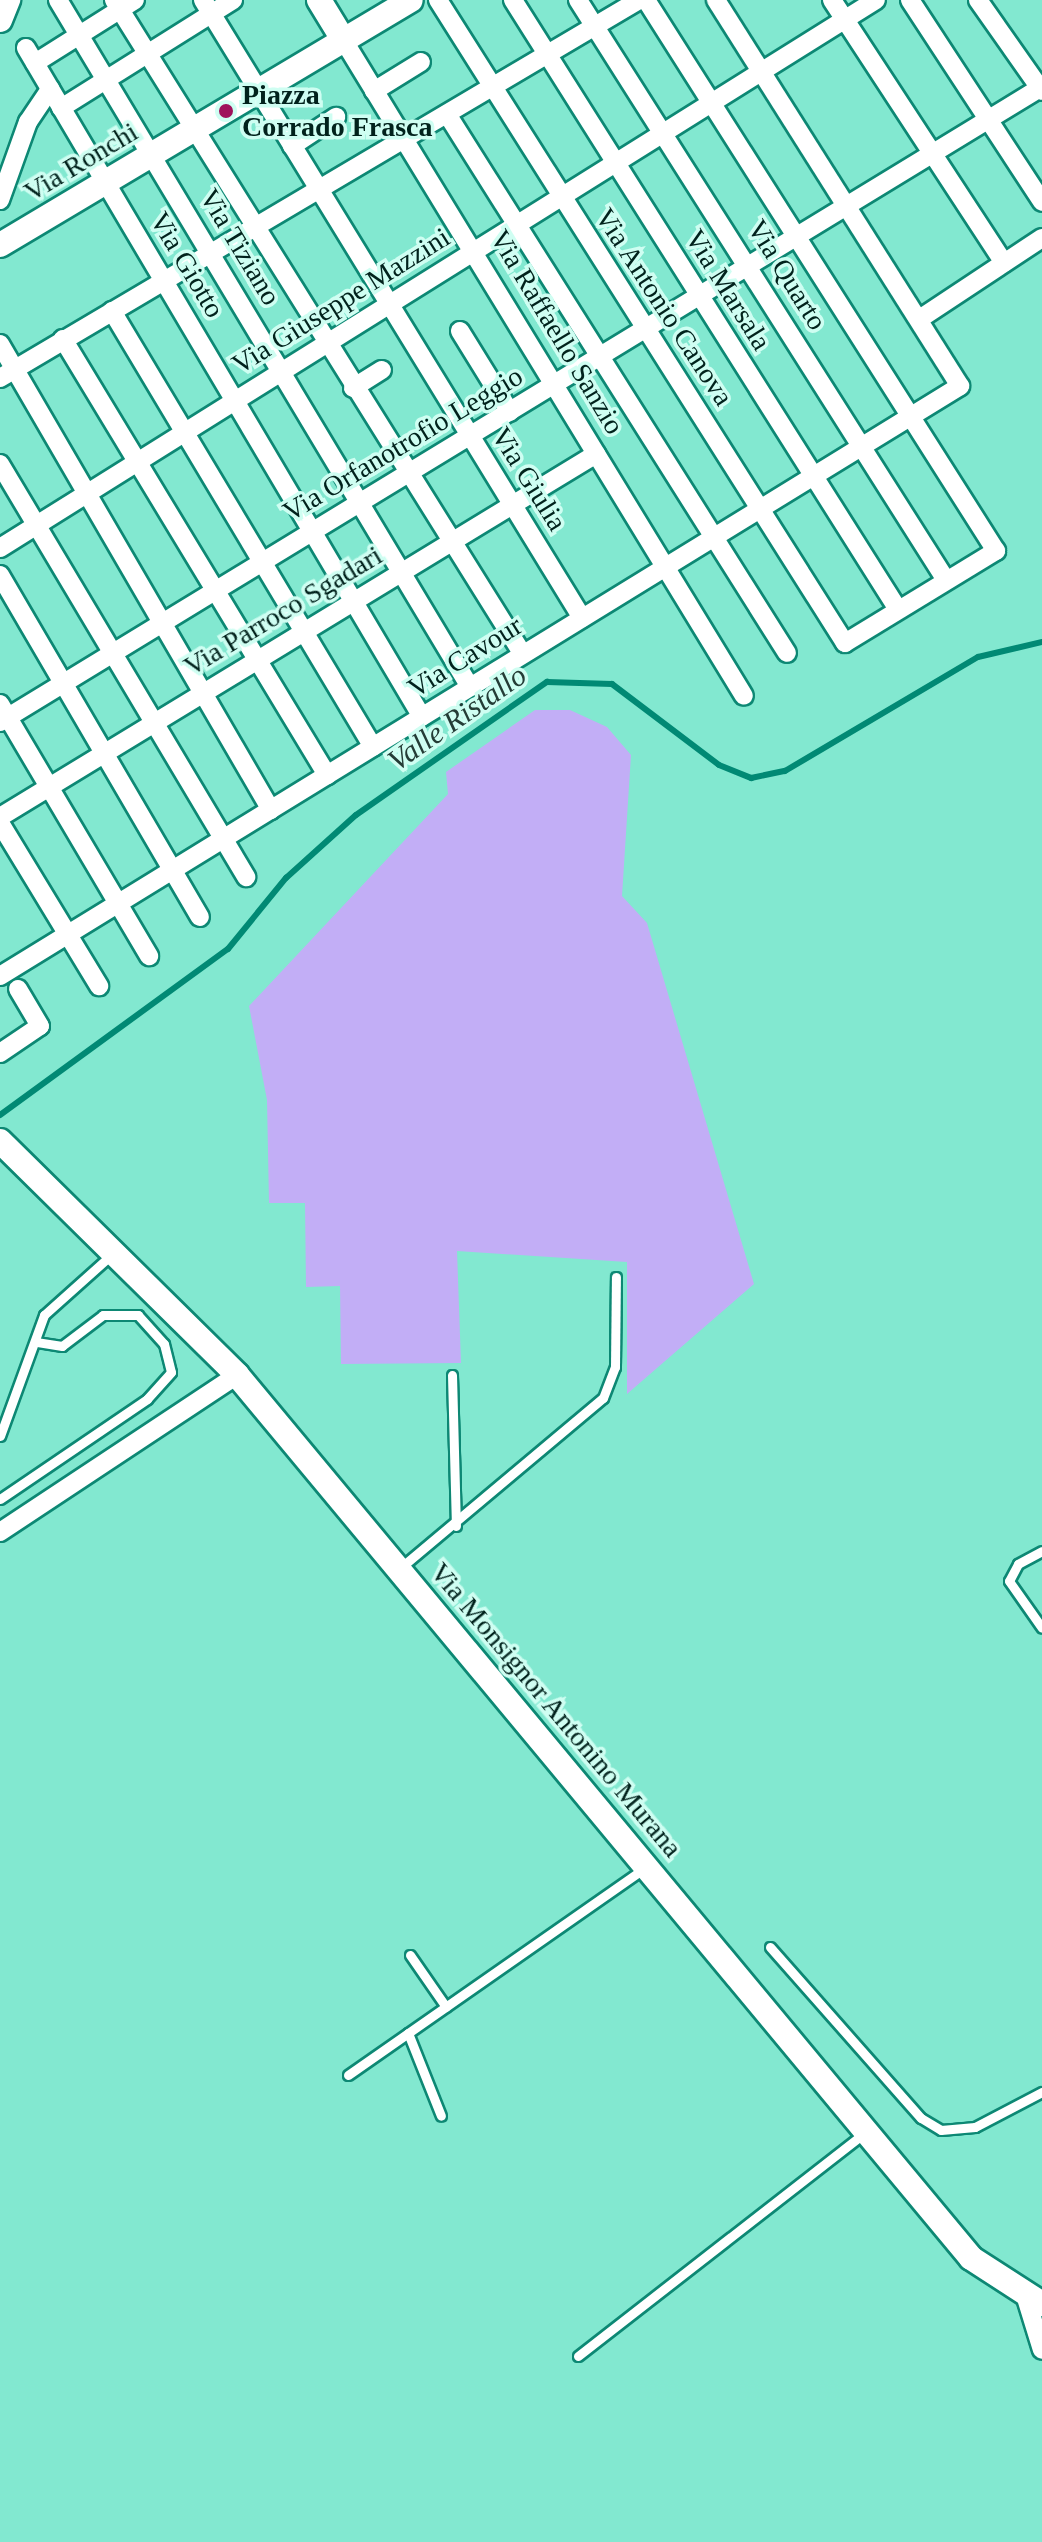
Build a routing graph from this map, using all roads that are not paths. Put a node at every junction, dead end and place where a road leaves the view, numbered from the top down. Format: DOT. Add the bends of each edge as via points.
graph roads {
  1 [pos="58,0"];
  2 [pos="233,0"];
  3 [pos="319,0"];
  4 [pos="411,0"];
  5 [pos="438,0"];
  6 [pos="513,0"];
  7 [pos="578,0"];
  8 [pos="639,0"];
  9 [pos="646,0"];
  10 [pos="716,0"];
  11 [pos="832,0"];
  12 [pos="876,0"];
  13 [pos="910,0"];
  14 [pos="978,0"];
  15 [pos="123,3"];
  16 [pos="207,7"];
  17 [pos="845,19"];
  18 [pos="594,24"];
  19 [pos="78,35"];
  20 [pos="344,41"];
  21 [pos="147,54"];
  22 [pos="548,55"];
  23 [pos="421,62"];
  24 [pos="763,71"];
  25 [pos="105,79"];
  26 [pos="493,86"];
  27 [pos="50,89"];
  28 [pos="1041,90"];
  29 [pos="259,91"];
  30 [pos="374,91"];
  31 [pos="713,102"];
  32 [pos="61,108"];
  33 [pos="447,114"];
  34 [pos="336,117"];
  35 [pos="990,120"];
  36 [pos="194,130"];
  37 [pos="664,132"];
  38 [pos="404,139"];
  39 [pos="292,146"];
  40 [pos="153,154"];
  41 [pos="933,156"];
  42 [pos="615,163"];
  43 [pos="105,183"];
  44 [pos="318,189"];
  45 [pos="560,197"];
  46 [pos="0,200"];
  47 [pos="1042,202"];
  48 [pos="849,207"];
  49 [pos="517,223"];
  50 [pos="253,227"];
  51 [pos="1042,238"];
  52 [pos="798,239"];
  53 [pos="0,245"];
  54 [pos="473,251"];
  55 [pos="210,253"];
  56 [pos="1004,263"];
  57 [pos="749,267"];
  58 [pos="163,280"];
  59 [pos="700,298"];
  60 [pos="389,304"];
  61 [pos="112,311"];
  62 [pos="921,318"];
  63 [pos="460,331"];
  64 [pos="646,331"];
  65 [pos="63,339"];
  66 [pos="326,343"];
  67 [pos="0,344"];
  68 [pos="602,356"];
  69 [pos="382,370"];
  70 [pos="283,371"];
  71 [pos="7,374"];
  72 [pos="555,386"];
  73 [pos="353,388"];
  74 [pos="236,400"];
  75 [pos="510,412"];
  76 [pos="911,416"];
  77 [pos="184,432"];
  78 [pos="470,437"];
  79 [pos="861,447"];
  80 [pos="596,454"];
  81 [pos="138,462"];
  82 [pos="0,464"];
  83 [pos="408,474"];
  84 [pos="813,476"];
  85 [pos="87,493"];
  86 [pos="358,505"];
  87 [pos="512,505"];
  88 [pos="759,509"];
  89 [pos="36,525"];
  90 [pos="312,532"];
  91 [pos="713,537"];
  92 [pos="450,542"];
  93 [pos="0,548"];
  94 [pos="263,561"];
  95 [pos="666,567"];
  96 [pos="402,572"];
  97 [pos="0,575"];
  98 [pos="946,580"];
  99 [pos="213,592"];
  100 [pos="354,601"];
  101 [pos="897,608"];
  102 [pos="582,618"];
  103 [pos="161,623"];
  104 [pos="304,631"];
  105 [pos="112,653"];
  106 [pos="522,653"];
  107 [pos="787,653"];
  108 [pos="256,660"];
  109 [pos="63,682"];
  110 [pos="470,687"];
  111 [pos="203,692"];
  112 [pos="744,696"];
  113 [pos="2,714"];
  114 [pos="422,717"];
  115 [pos="154,721"];
  116 [pos="373,747"];
  117 [pos="103,755"];
  118 [pos="327,775"];
  119 [pos="48,787"];
  120 [pos="271,810"];
  121 [pos="0,820"];
  122 [pos="224,838"];
  123 [pos="172,871"];
  124 [pos="246,877"];
  125 [pos="118,904"];
  126 [pos="200,917"];
  127 [pos="68,934"];
  128 [pos="149,956"];
  129 [pos="3,968"];
  130 [pos="99,986"];
  131 [pos="18,989"];
  132 [pos="0,1053"];
  133 [pos="9,1149"];
  134 [pos="117,1250"];
  135 [pos="616,1277"];
  136 [pos="37,1342"];
  137 [pos="237,1375"];
  138 [pos="452,1375"];
  139 [pos="0,1436"];
  140 [pos="0,1499"];
  141 [pos="456,1526"];
  142 [pos="0,1532"];
  143 [pos="1042,1551"];
  144 [pos="399,1569"];
  145 [pos="1042,1628"];
  146 [pos="647,1866"];
  147 [pos="770,1947"];
  148 [pos="410,1955"];
  149 [pos="446,2007"];
  150 [pos="408,2033"];
  151 [pos="348,2075"];
  152 [pos="1042,2092"];
  153 [pos="441,2116"];
  154 [pos="866,2132"];
  155 [pos="1034,2301"];
  156 [pos="1042,2350"];
  157 [pos="578,2356"];
  1 -- 19 [label="street, Via Tiziano"];
  2 -- 16 [label="street"];
  3 -- 20 [label="street, Via Raffaello Sanzio"];
  4 -- 20 [label="street"];
  5 -- 26 [label="street, Via Antonio Canova"];
  6 -- 22 [label="street, Via Marsala"];
  7 -- 18 [label="street, Via Quarto"];
  8 -- 18 [label="street"];
  9 -- 31 [label="street"];
  10 -- 24 [label="street"];
  11 -- 17 [label="street"];
  12 -- 17 [label="street, Via Giuseppe Mazzini"];
  13 -- 35 [label="street"];
  14 -- 28 [label="street"];
  15 -- 19 [label="street"];
  15 -- 21 [label="street"];
  16 -- 21 [label="street"];
  16 -- 29 [label="street, Via Giulia"];
  17 -- 24 [label="street, Via Giuseppe Mazzini"];
  17 -- 41 [label="street"];
  18 -- 22 [label="street"];
  18 -- 37 [label="street, Via Quarto"];
  19 -- 25 [label="street, Via Tiziano"];
  19 -- 27 [label="street, Via Giotto" via="30,56"];
  20 -- 29 [label="street"];
  20 -- 30 [label="street, Via Raffaello Sanzio"];
  21 -- 25 [label="street"];
  21 -- 36 [label="street"];
  22 -- 26 [label="street"];
  22 -- 42 [label="street, Via Marsala"];
  23 -- 30 [label="street"];
  24 -- 31 [label="street, Via Giuseppe Mazzini"];
  24 -- 48 [label="street"];
  25 -- 32 [label="street"];
  25 -- 40 [label="street, Via Tiziano"];
  26 -- 33 [label="street"];
  26 -- 45 [label="street, Via Antonio Canova"];
  27 -- 32 [label="street, Via Giotto"];
  27 -- 46 [label="street" via="28,122"];
  28 -- 35 [label="street, Via Orfanotrofio Leggio"];
  29 -- 36 [label="street, Via Ronchi"];
  29 -- 39 [label="street, Via Giulia"];
  30 -- 38 [label="street, Via Raffaello Sanzio"];
  31 -- 37 [label="street, Via Giuseppe Mazzini"];
  31 -- 52 [label="street"];
  32 -- 43 [label="street, Via Giotto"];
  33 -- 38 [label="street"];
  33 -- 49 [label="street"];
  34 -- 39 [label="street"];
  35 -- 41 [label="street, Via Orfanotrofio Leggio"];
  35 -- 47 [label="street"];
  36 -- 40 [label="street, Via Ronchi"];
  36 -- 50 [label="street"];
  37 -- 42 [label="street, Via Giuseppe Mazzini"];
  37 -- 57 [label="street, Via Quarto"];
  38 -- 44 [label="street"];
  38 -- 54 [label="street, Via Raffaello Sanzio"];
  39 -- 44 [label="street, Via Giulia"];
  40 -- 43 [label="street, Via Ronchi"];
  40 -- 55 [label="street, Via Tiziano"];
  41 -- 48 [label="street, Via Orfanotrofio Leggio"];
  41 -- 56 [label="street"];
  42 -- 45 [label="street, Via Giuseppe Mazzini"];
  42 -- 59 [label="street, Via Marsala"];
  43 -- 53 [label="street, Via Ronchi"];
  43 -- 58 [label="street, Via Giotto"];
  44 -- 50 [label="street"];
  44 -- 60 [label="street, Via Giulia"];
  45 -- 49 [label="street, Via Giuseppe Mazzini"];
  45 -- 64 [label="street, Via Antonio Canova"];
  48 -- 52 [label="street, Via Orfanotrofio Leggio"];
  48 -- 62 [label="street"];
  49 -- 54 [label="street, Via Giuseppe Mazzini"];
  49 -- 68 [label="street"];
  50 -- 55 [label="street"];
  50 -- 66 [label="street"];
  51 -- 56 [label="street"];
  52 -- 57 [label="street, Via Orfanotrofio Leggio"];
  52 -- 76 [label="street"];
  54 -- 60 [label="street, Via Giuseppe Mazzini"];
  54 -- 72 [label="street, Via Raffaello Sanzio"];
  55 -- 58 [label="street"];
  55 -- 70 [label="street, Via Tiziano"];
  56 -- 62 [label="street"];
  57 -- 59 [label="street, Via Orfanotrofio Leggio"];
  57 -- 79 [label="street, Via Quarto"];
  58 -- 61 [label="street"];
  58 -- 74 [label="street, Via Giotto"];
  59 -- 64 [label="street, Via Orfanotrofio Leggio"];
  59 -- 84 [label="street, Via Marsala"];
  60 -- 66 [label="street, Via Giuseppe Mazzini"];
  60 -- 78 [label="street, Via Giulia"];
  61 -- 65 [label="street"];
  61 -- 77 [label="street"];
  62 -- 76 [label="street, Via Cavour" via="960,386"];
  63 -- 75 [label="street"];
  64 -- 68 [label="street, Via Orfanotrofio Leggio"];
  64 -- 88 [label="street, Via Antonio Canova"];
  65 -- 71 [label="street"];
  65 -- 81 [label="street"];
  66 -- 70 [label="street, Via Giuseppe Mazzini"];
  66 -- 73 [label="street"];
  67 -- 71 [label="street"];
  68 -- 72 [label="street, Via Orfanotrofio Leggio"];
  68 -- 91 [label="street"];
  69 -- 73 [label="street"];
  70 -- 74 [label="street, Via Giuseppe Mazzini"];
  70 -- 86 [label="street, Via Tiziano"];
  71 -- 85 [label="street"];
  72 -- 75 [label="street, Via Orfanotrofio Leggio"];
  72 -- 80 [label="street, Via Raffaello Sanzio"];
  73 -- 83 [label="street"];
  74 -- 77 [label="street, Via Giuseppe Mazzini"];
  74 -- 90 [label="street, Via Giotto"];
  75 -- 78 [label="street, Via Orfanotrofio Leggio"];
  76 -- 79 [label="street, Via Cavour"];
  76 -- 98 [label="street" via="996,551"];
  77 -- 81 [label="street, Via Giuseppe Mazzini"];
  77 -- 94 [label="street"];
  78 -- 83 [label="street, Via Orfanotrofio Leggio"];
  78 -- 87 [label="street, Via Giulia"];
  79 -- 84 [label="street, Via Cavour"];
  79 -- 98 [label="street, Via Quarto"];
  80 -- 87 [label="street, Via Parroco Sgadari"];
  80 -- 95 [label="street, Via Raffaello Sanzio"];
  81 -- 85 [label="street, Via Giuseppe Mazzini"];
  81 -- 99 [label="street"];
  82 -- 89 [label="street"];
  83 -- 86 [label="street, Via Orfanotrofio Leggio"];
  83 -- 92 [label="street"];
  84 -- 88 [label="street, Via Cavour"];
  84 -- 101 [label="street, Via Marsala"];
  85 -- 89 [label="street, Via Giuseppe Mazzini"];
  85 -- 103 [label="street"];
  86 -- 90 [label="street, Via Orfanotrofio Leggio"];
  86 -- 96 [label="street, Via Tiziano"];
  87 -- 92 [label="street, Via Parroco Sgadari"];
  87 -- 102 [label="street, Via Giulia"];
  88 -- 91 [label="street, Via Cavour"];
  88 -- 101 [label="street, Via Antonio Canova" via="845,643"];
  89 -- 93 [label="street, Via Giuseppe Mazzini"];
  89 -- 105 [label="street"];
  90 -- 94 [label="street, Via Orfanotrofio Leggio"];
  90 -- 100 [label="street, Via Giotto"];
  91 -- 95 [label="street, Via Cavour"];
  91 -- 107 [label="street"];
  92 -- 96 [label="street, Via Parroco Sgadari"];
  92 -- 106 [label="street"];
  94 -- 99 [label="street, Via Orfanotrofio Leggio"];
  94 -- 104 [label="street"];
  95 -- 102 [label="street, Via Cavour"];
  95 -- 112 [label="street, Via Raffaello Sanzio"];
  96 -- 100 [label="street, Via Parroco Sgadari"];
  96 -- 110 [label="street, Via Tiziano"];
  97 -- 109 [label="street"];
  98 -- 101 [label="street"];
  99 -- 103 [label="street, Via Orfanotrofio Leggio"];
  99 -- 108 [label="street"];
  100 -- 104 [label="street, Via Parroco Sgadari"];
  100 -- 114 [label="street, Via Giotto"];
  102 -- 106 [label="street, Via Cavour"];
  103 -- 105 [label="street, Via Orfanotrofio Leggio"];
  103 -- 111 [label="street"];
  104 -- 108 [label="street, Via Parroco Sgadari"];
  104 -- 116 [label="street"];
  105 -- 109 [label="street, Via Orfanotrofio Leggio"];
  105 -- 115 [label="street"];
  106 -- 110 [label="street, Via Cavour"];
  108 -- 111 [label="street, Via Parroco Sgadari"];
  108 -- 118 [label="street"];
  109 -- 113 [label="street, Via Orfanotrofio Leggio"];
  109 -- 117 [label="street"];
  110 -- 114 [label="street, Via Cavour"];
  111 -- 115 [label="street, Via Parroco Sgadari"];
  111 -- 120 [label="street"];
  113 -- 119 [label="street"];
  114 -- 116 [label="street, Via Cavour"];
  115 -- 117 [label="street, Via Parroco Sgadari"];
  115 -- 122 [label="street"];
  116 -- 118 [label="street, Via Cavour"];
  117 -- 119 [label="street, Via Parroco Sgadari"];
  117 -- 123 [label="street"];
  118 -- 120 [label="street, Via Cavour"];
  119 -- 121 [label="street, Via Parroco Sgadari"];
  119 -- 125 [label="street"];
  120 -- 122 [label="street, Via Cavour"];
  121 -- 127 [label="street"];
  122 -- 123 [label="street, Via Cavour"];
  122 -- 124 [label="street"];
  123 -- 125 [label="street, Via Cavour"];
  123 -- 126 [label="street"];
  125 -- 127 [label="street, Via Cavour"];
  125 -- 128 [label="street"];
  127 -- 129 [label="street, Via Cavour"];
  127 -- 130 [label="street"];
  131 -- 132 [label="street" via="40,1026"];
  133 -- 134 [label="street, Via Monsignor Antonino Murana"];
  134 -- 136 [label="lane" via="44,1315"];
  134 -- 137 [label="street, Via Monsignor Antonino Murana"];
  135 -- 141 [label="lane" via="615,1367 603,1398"];
  136 -- 139 [label="lane"];
  136 -- 140 [label="lane" via="62,1346 103,1315 138,1315 164,1344 171,1372 147,1399"];
  137 -- 142 [label="street"];
  137 -- 144 [label="street, Via Monsignor Antonino Murana"];
  138 -- 141 [label="lane"];
  141 -- 144 [label="lane"];
  143 -- 145 [label="lane" via="1018,1564 1009,1581"];
  144 -- 146 [label="street, Via Monsignor Antonino Murana"];
  146 -- 149 [label="lane"];
  146 -- 154 [label="street, Via Monsignor Antonino Murana"];
  147 -- 152 [label="lane" via="921,2118 941,2130 975,2127"];
  148 -- 149 [label="lane"];
  149 -- 150 [label="lane"];
  150 -- 151 [label="lane"];
  150 -- 153 [label="lane"];
  154 -- 155 [label="street, Via Monsignor Antonino Murana" via="971,2258"];
  154 -- 157 [label="lane"];
  155 -- 156 [label="street"];
}
